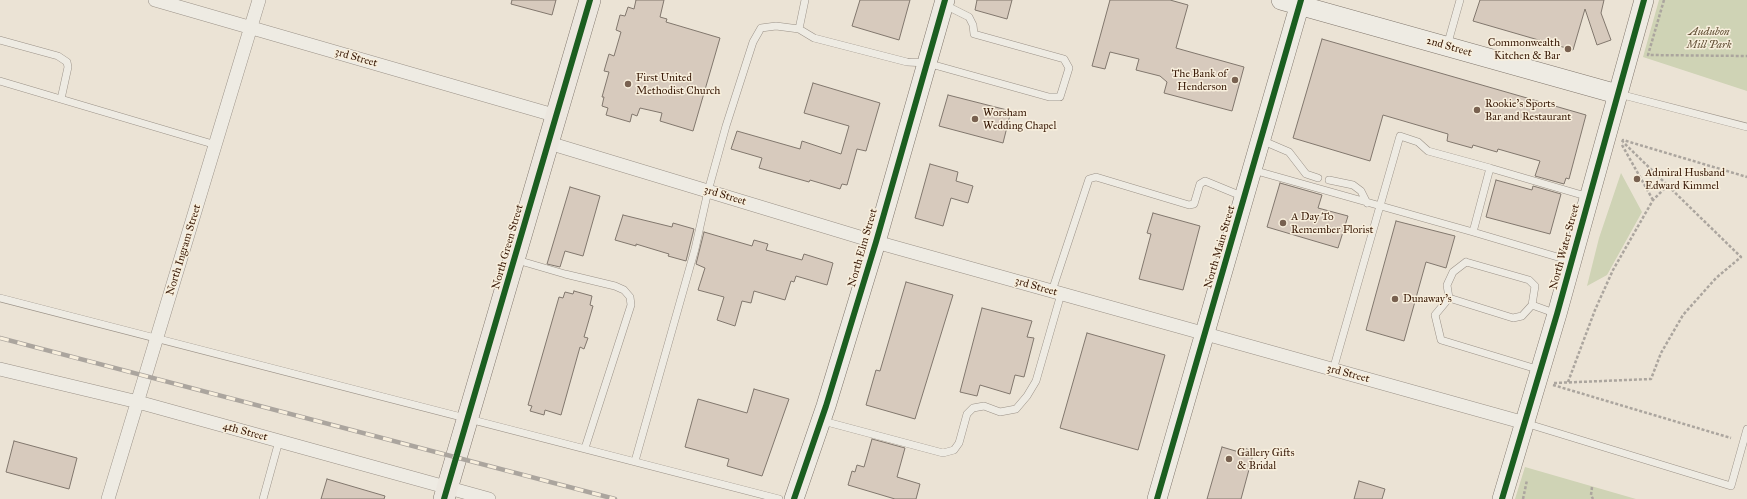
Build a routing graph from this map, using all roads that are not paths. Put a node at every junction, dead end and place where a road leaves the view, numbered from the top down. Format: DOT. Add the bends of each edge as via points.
graph roads {
  1 [pos="155,0"];
  2 [pos="259,0"];
  3 [pos="590,0"];
  4 [pos="805,0"];
  5 [pos="1282,0"];
  6 [pos="1460,0"];
  7 [pos="1644,0"];
  8 [pos="944,2"];
  9 [pos="1300,2"];
  10 [pos="251,28"];
  11 [pos="800,29"];
  12 [pos="0,40"];
  13 [pos="1447,46"];
  14 [pos="927,63"];
  15 [pos="0,81"];
  16 [pos="1617,94"];
  17 [pos="61,99"];
  18 [pos="557,116"];
  19 [pos="1747,127"];
  20 [pos="1261,140"];
  21 [pos="549,143"];
  22 [pos="216,145"];
  23 [pos="1490,168"];
  24 [pos="1252,170"];
  25 [pos="1318,178"];
  26 [pos="1329,180"];
  27 [pos="708,191"];
  28 [pos="1244,197"];
  29 [pos="1589,197"];
  30 [pos="1367,203"];
  31 [pos="1380,207"];
  32 [pos="1473,232"];
  33 [pos="876,242"];
  34 [pos="515,259"];
  35 [pos="1571,261"];
  36 [pos="1056,293"];
  37 [pos="0,298"];
  38 [pos="1449,298"];
  39 [pos="1532,305"];
  40 [pos="1557,314"];
  41 [pos="1205,335"];
  42 [pos="157,338"];
  43 [pos="0,369"];
  44 [pos="1333,370"];
  45 [pos="1545,377"];
  46 [pos="138,402"];
  47 [pos="824,414"];
  48 [pos="468,418"];
  49 [pos="1525,423"];
  50 [pos="1747,428"];
  51 [pos="279,441"];
  52 [pos="585,448"];
  53 [pos="635,461"];
  54 [pos="446,493"];
  55 [pos="108,499"];
  56 [pos="263,499"];
  57 [pos="489,499"];
  58 [pos="779,499"];
  59 [pos="794,499"];
  60 [pos="804,499"];
  61 [pos="1157,499"];
  62 [pos="1502,499"];
  1 -- 10 [label="street, 3rd Street"];
  2 -- 10 [label="street, North Ingram Street"];
  3 -- 18 [label="main road, North Green Street"];
  4 -- 11 [label="lane"];
  5 -- 9 [label="street, 2nd Street"];
  6 -- 13 [label="lane"];
  7 -- 16 [label="street, North Water Street"];
  8 -- 14 [label="street, North Elm Street"];
  8 -- 14 [label="lane" via="969,17 974,34 1064,59 1069,68 1060,97 1049,98"];
  9 -- 13 [label="street, 2nd Street"];
  9 -- 20 [label="street, North Main Street"];
  10 -- 18 [label="street, 3rd Street"];
  10 -- 22 [label="street, North Ingram Street"];
  11 -- 14 [label="lane" via="814,38 907,62"];
  11 -- 27 [label="lane" via="776,26 762,28 753,42"];
  12 -- 17 [label="lane" via="65,60 68,64"];
  13 -- 16 [label="street, 2nd Street"];
  14 -- 33 [label="street, North Elm Street"];
  15 -- 17 [label="lane"];
  16 -- 19 [label="lane"];
  16 -- 29 [label="street, North Water Street"];
  17 -- 22 [label="lane"];
  18 -- 21 [label="main road, North Green Street"];
  20 -- 24 [label="street, North Main Street"];
  20 -- 25 [label="lane" via="1289,152 1306,174"];
  21 -- 27 [label="street, 3rd Street"];
  21 -- 34 [label="main road, North Green Street"];
  22 -- 42 [label="street, North Ingram Street"];
  23 -- 29 [label="lane"];
  23 -- 31 [label="lane" via="1428,151 1418,142 1400,136"];
  23 -- 32 [label="lane"];
  24 -- 28 [label="street, North Main Street"];
  24 -- 30 [label="lane"];
  26 -- 30 [label="lane" via="1353,185 1361,191"];
  27 -- 33 [label="street, 3rd Street"];
  27 -- 53 [label="lane" via="695,249"];
  28 -- 36 [label="lane" via="1204,182 1200,184 1194,204 1189,205 1096,178 1089,179"];
  28 -- 41 [label="street, North Main Street"];
  29 -- 35 [label="street, North Water Street"];
  30 -- 31 [label="lane"];
  31 -- 32 [label="lane"];
  31 -- 44 [label="lane"];
  32 -- 35 [label="lane"];
  33 -- 36 [label="street, 3rd Street"];
  33 -- 47 [label="street, North Elm Street"];
  34 -- 48 [label="main road, North Green Street"];
  34 -- 52 [label="lane" via="615,286 624,290 630,297 632,305"];
  35 -- 40 [label="street, North Water Street"];
  36 -- 41 [label="street, 3rd Street"];
  36 -- 47 [label="lane" via="1036,381 1027,396 1016,409 1000,412 984,406 973,408 967,414 959,443 954,450 943,453"];
  37 -- 42 [label="lane"];
  38 -- 39 [label="lane" via="1513,318 1522,316"];
  38 -- 39 [label="lane" via="1447,285 1453,272 1466,262 1529,280 1535,286"];
  38 -- 45 [label="lane" via="1435,315 1441,340"];
  39 -- 40 [label="lane"];
  40 -- 45 [label="street, North Water Street"];
  41 -- 44 [label="street, 3rd Street"];
  41 -- 61 [label="street, North Main Street"];
  42 -- 46 [label="street, North Ingram Street"];
  42 -- 48 [label="lane"];
  43 -- 46 [label="street, 4th Street"];
  44 -- 49 [label="street, 3rd Street"];
  45 -- 49 [label="street, North Water Street"];
  46 -- 51 [label="street, 4th Street"];
  46 -- 55 [label="street, North Ingram Street"];
  47 -- 59 [label="street, North Elm Street"];
  47 -- 60 [label="street, North Elm Street"];
  48 -- 52 [label="lane"];
  48 -- 54 [label="main road, North Green Street"];
  49 -- 50 [label="lane" via="1731,486"];
  49 -- 62 [label="street, North Water Street"];
  51 -- 54 [label="street, 4th Street"];
  51 -- 56 [label="lane"];
  52 -- 53 [label="lane"];
  53 -- 58 [label="lane"];
  54 -- 57 [label="street, 4th Street"];
}
